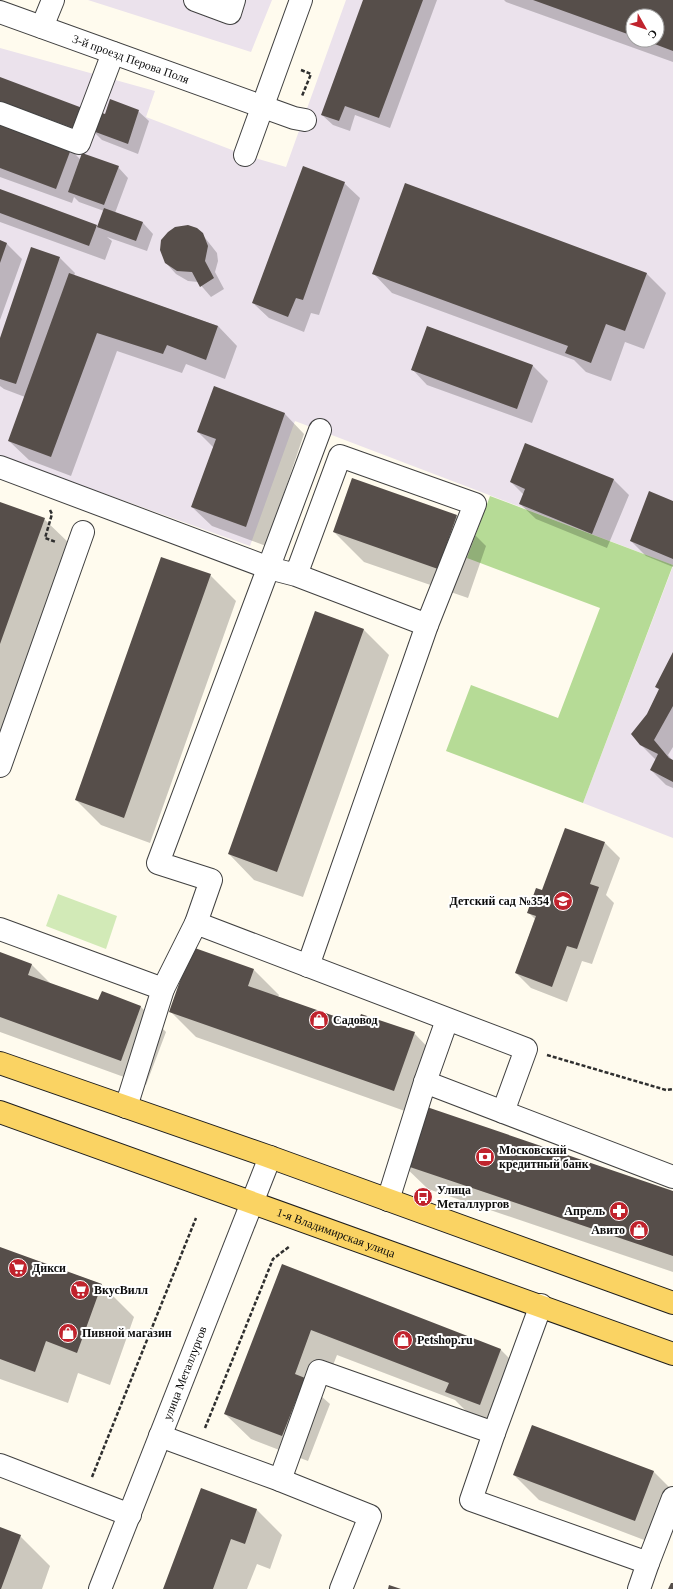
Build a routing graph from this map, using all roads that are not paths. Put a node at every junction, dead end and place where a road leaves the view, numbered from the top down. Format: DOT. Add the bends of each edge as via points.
graph roads {
  1 [pos="53,0"];
  2 [pos="195,0"];
  3 [pos="234,0"];
  4 [pos="301,0"];
  5 [pos="0,12"];
  6 [pos="42,27"];
  7 [pos="113,53"];
  8 [pos="262,106"];
  9 [pos="0,113"];
  10 [pos="305,120"];
  11 [pos="245,155"];
  12 [pos="320,430"];
  13 [pos="0,467"];
  14 [pos="80,541"];
  15 [pos="269,568"];
  16 [pos="296,575"];
  17 [pos="428,625"];
  18 [pos="0,766"];
  19 [pos="196,923"];
  20 [pos="0,929"];
  21 [pos="308,966"];
  22 [pos="163,989"];
  23 [pos="447,1020"];
  24 [pos="0,1063"];
  25 [pos="425,1082"];
  26 [pos="126,1107"];
  27 [pos="0,1112"];
  28 [pos="503,1112"];
  29 [pos="270,1157"];
  30 [pos="673,1177"];
  31 [pos="388,1200"];
  32 [pos="252,1202"];
  33 [pos="673,1303"];
  34 [pos="541,1305"];
  35 [pos="673,1354"];
  36 [pos="494,1434"];
  37 [pos="160,1436"];
  38 [pos="0,1465"];
  39 [pos="280,1480"];
  40 [pos="673,1498"];
  41 [pos="130,1515"];
  42 [pos="648,1563"];
  43 [pos="100,1589"];
  44 [pos="341,1589"];
  45 [pos="639,1589"];
  1 -- 6 [label="street"];
  2 -- 3 [label="street" via="230,13"];
  4 -- 8 [label="street"];
  5 -- 6 [label="street, 3-й проезд Перова Поля"];
  6 -- 7 [label="street, 3-й проезд Перова Поля"];
  7 -- 8 [label="street, 3-й проезд Перова Поля"];
  7 -- 9 [label="street" via="79,143"];
  8 -- 10 [label="street, 3-й проезд Перова Поля"];
  8 -- 11 [label="street"];
  12 -- 15 [label="street"];
  13 -- 15 [label="street"];
  14 -- 18 [label="street"];
  15 -- 16 [label="street"];
  15 -- 19 [label="street" via="158,863 211,880"];
  16 -- 17 [label="street"];
  16 -- 17 [label="street" via="340,456 475,504"];
  17 -- 21 [label="street"];
  19 -- 21 [label="street"];
  19 -- 22 [label="street"];
  20 -- 22 [label="street"];
  21 -- 23 [label="street"];
  22 -- 26 [label="street"];
  23 -- 25 [label="street"];
  23 -- 28 [label="street" via="526,1049"];
  24 -- 26 [label="main road"];
  25 -- 28 [label="street"];
  25 -- 31 [label="street"];
  26 -- 29 [label="main road"];
  27 -- 32 [label="main road, 1-я Владимирская улица"];
  28 -- 30 [label="street"];
  29 -- 31 [label="main road"];
  29 -- 32 [label="street, улица Металлургов"];
  31 -- 33 [label="main road"];
  32 -- 34 [label="main road, 1-я Владимирская улица"];
  32 -- 37 [label="street, улица Металлургов"];
  34 -- 35 [label="main road, 1-я Владимирская улица"];
  34 -- 36 [label="street"];
  36 -- 39 [label="street" via="319,1371"];
  36 -- 42 [label="street" via="471,1500"];
  37 -- 39 [label="street"];
  37 -- 41 [label="street, улица Металлургов"];
  38 -- 41 [label="street"];
  39 -- 44 [label="street" via="370,1516"];
  40 -- 42 [label="street"];
  41 -- 43 [label="street, улица Металлургов"];
  42 -- 45 [label="street"];
}
